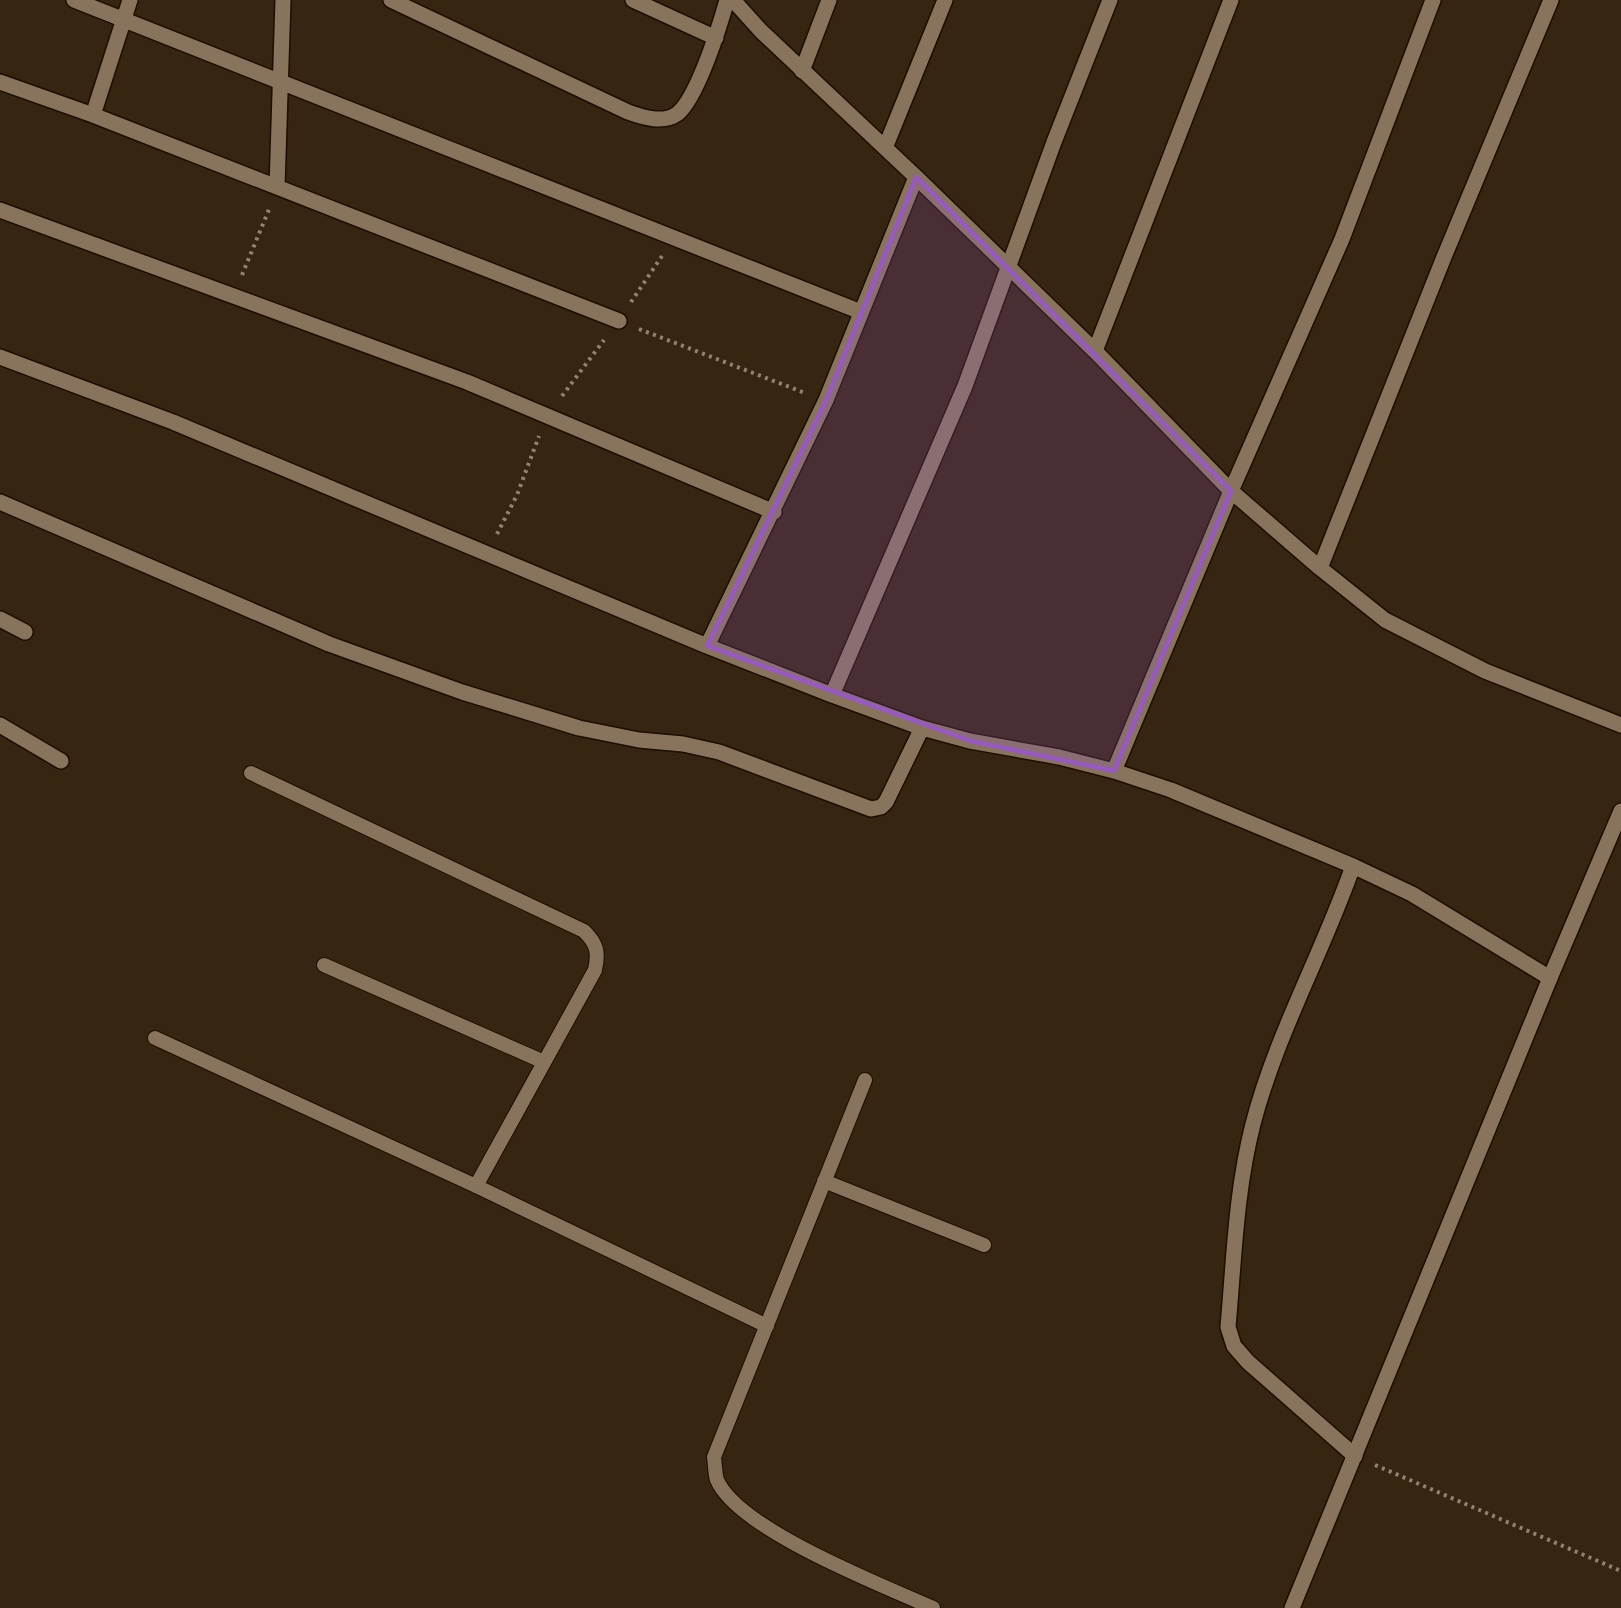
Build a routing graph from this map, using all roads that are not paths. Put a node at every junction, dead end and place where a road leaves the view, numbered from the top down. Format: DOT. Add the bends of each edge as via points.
graph roads {
  1 [pos="74,0"];
  2 [pos="130,0"];
  3 [pos="283,0"];
  4 [pos="391,0"];
  5 [pos="633,0"];
  6 [pos="727,0"];
  7 [pos="733,0"];
  8 [pos="829,0"];
  9 [pos="945,0"];
  10 [pos="1110,0"];
  11 [pos="1231,0"];
  12 [pos="1433,0"];
  13 [pos="1551,0"];
  14 [pos="124,19"];
  15 [pos="716,38"];
  16 [pos="802,71"];
  17 [pos="281,80"];
  18 [pos="0,82"];
  19 [pos="93,115"];
  20 [pos="885,148"];
  21 [pos="916,177"];
  22 [pos="278,187"];
  23 [pos="0,210"];
  24 [pos="1010,268"];
  25 [pos="861,312"];
  26 [pos="619,321"];
  27 [pos="1095,351"];
  28 [pos="0,357"];
  29 [pos="1231,491"];
  30 [pos="0,502"];
  31 [pos="774,512"];
  32 [pos="1320,568"];
  33 [pos="0,619"];
  34 [pos="25,632"];
  35 [pos="707,646"];
  36 [pos="832,695"];
  37 [pos="0,725"];
  38 [pos="1621,725"];
  39 [pos="922,728"];
  40 [pos="61,761"];
  41 [pos="1114,771"];
  42 [pos="251,774"];
  43 [pos="1621,811"];
  44 [pos="1353,866"];
  45 [pos="324,965"];
  46 [pos="1550,978"];
  47 [pos="154,1038"];
  48 [pos="544,1062"];
  49 [pos="865,1080"];
  50 [pos="824,1181"];
  51 [pos="476,1186"];
  52 [pos="984,1245"];
  53 [pos="767,1326"];
  54 [pos="1355,1456"];
  55 [pos="933,1608"];
  56 [pos="1292,1608"];
  1 -- 14 [label="street"];
  2 -- 14 [label="street"];
  3 -- 17 [label="street"];
  4 -- 15 [label="street" via="644,118 676,115 686,103"];
  5 -- 15 [label="street"];
  6 -- 15 [label="street"];
  7 -- 16 [label="street"];
  8 -- 16 [label="street"];
  9 -- 20 [label="street"];
  10 -- 24 [label="street"];
  11 -- 27 [label="street"];
  12 -- 29 [label="street" via="1342,239"];
  13 -- 32 [label="street"];
  14 -- 17 [label="street"];
  14 -- 19 [label="street"];
  16 -- 20 [label="street"];
  17 -- 22 [label="street"];
  17 -- 25 [label="street"];
  18 -- 19 [label="street"];
  19 -- 22 [label="street"];
  20 -- 21 [label="street"];
  21 -- 24 [label="street"];
  21 -- 25 [label="street"];
  22 -- 26 [label="street"];
  23 -- 31 [label="street" via="467,382"];
  24 -- 27 [label="street"];
  24 -- 36 [label="street" via="965,386"];
  25 -- 31 [label="street" via="826,400"];
  27 -- 29 [label="street"];
  28 -- 35 [label="street" via="173,422"];
  29 -- 32 [label="street"];
  29 -- 41 [label="street"];
  30 -- 39 [label="street" via="329,644 462,692 579,728 719,752 871,809 886,802"];
  31 -- 35 [label="street"];
  32 -- 38 [label="street" via="1385,620 1419,638 1485,671"];
  33 -- 34 [label="street"];
  35 -- 36 [label="street"];
  36 -- 39 [label="street"];
  37 -- 40 [label="street"];
  39 -- 41 [label="street"];
  41 -- 44 [label="street" via="1171,790"];
  42 -- 48 [label="lane" via="584,931 595,941 595,970"];
  43 -- 46 [label="street"];
  44 -- 46 [label="street" via="1412,894"];
  44 -- 54 [label="street" via="1267,1076 1253,1125 1241,1180 1228,1327 1234,1346 1248,1362"];
  45 -- 48 [label="lane"];
  46 -- 54 [label="street"];
  47 -- 51 [label="lane"];
  48 -- 51 [label="lane"];
  49 -- 50 [label="lane"];
  50 -- 52 [label="lane"];
  50 -- 53 [label="lane"];
  51 -- 53 [label="lane"];
  53 -- 55 [label="lane" via="714,1457 717,1480 749,1516 775,1533"];
  54 -- 56 [label="street"];
}
